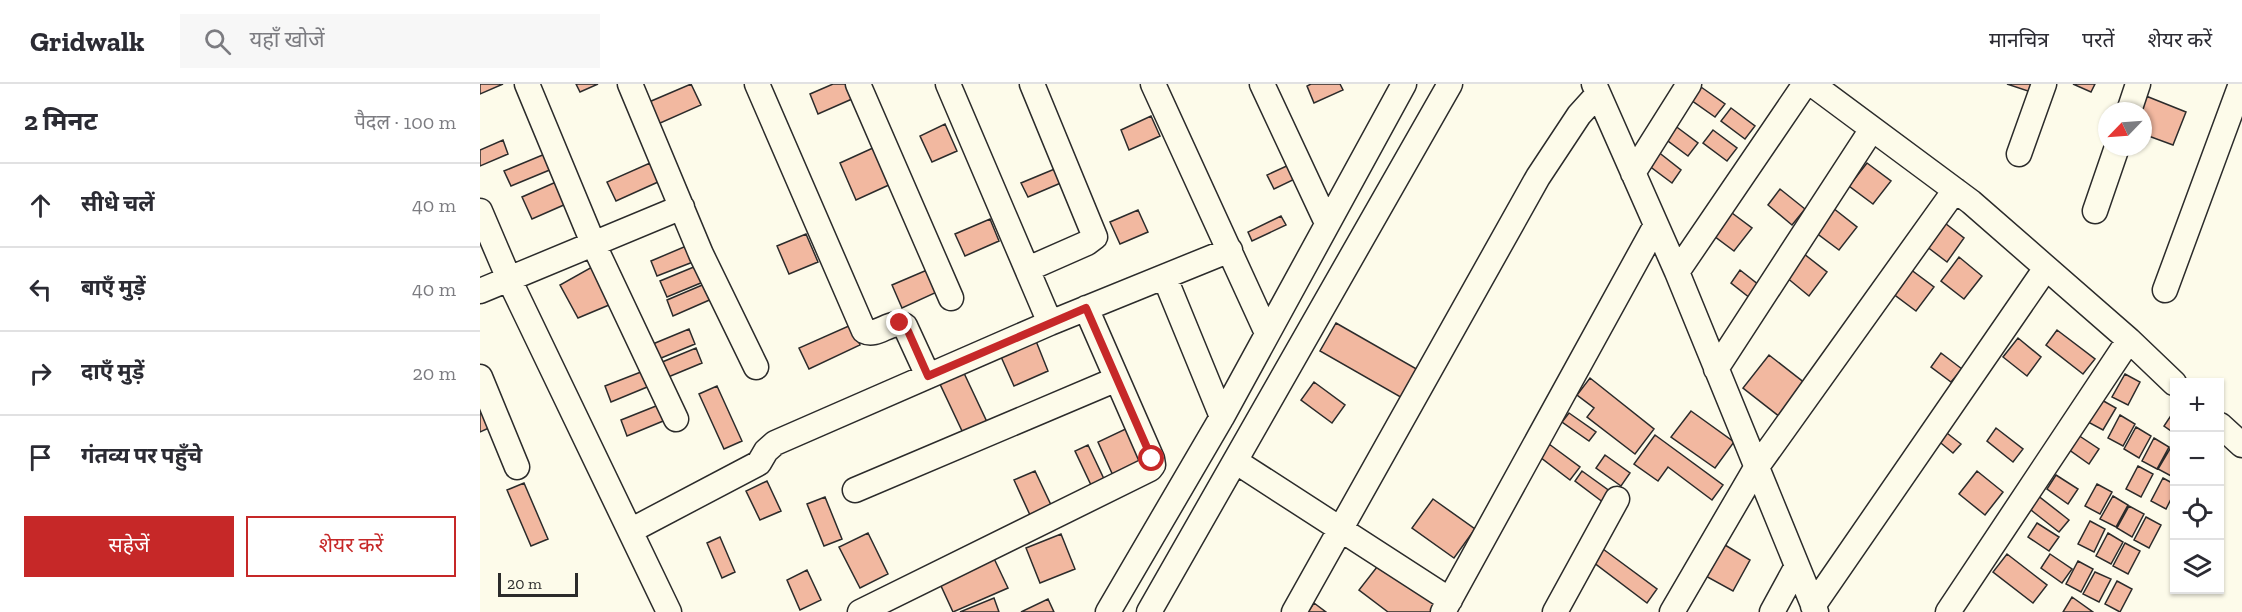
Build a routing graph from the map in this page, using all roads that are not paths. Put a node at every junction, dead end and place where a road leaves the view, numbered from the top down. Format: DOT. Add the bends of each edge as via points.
graph roads {
  1 [pos="527,84"];
  2 [pos="630,84"];
  3 [pos="757,84"];
  4 [pos="858,84"];
  5 [pos="948,84"];
  6 [pos="1032,84"];
  7 [pos="1153,84"];
  8 [pos="1262,84"];
  9 [pos="1404,84"];
  10 [pos="1449,84"];
  11 [pos="1689,84"];
  12 [pos="1805,84"];
  13 [pos="1812,84"];
  14 [pos="2044,84"];
  15 [pos="2138,84"];
  16 [pos="2241,84"];
  17 [pos="1596,89"];
  18 [pos="2132,102"];
  19 [pos="1872,129"];
  20 [pos="2019,154"];
  21 [pos="2114,156"];
  22 [pos="1633,173"];
  23 [pos="1955,190"];
  24 [pos="682,207"];
  25 [pos="480,211"];
  26 [pos="2095,211"];
  27 [pos="1327,223"];
  28 [pos="1656,225"];
  29 [pos="593,243"];
  30 [pos="1230,250"];
  31 [pos="2046,268"];
  32 [pos="1028,270"];
  33 [pos="1677,272"];
  34 [pos="1165,278"];
  35 [pos="509,279"];
  36 [pos="2165,290"];
  37 [pos="480,291"];
  38 [pos="951,298"];
  39 [pos="1086,308"];
  40 [pos="1050,323"];
  41 [pos="1267,333"];
  42 [pos="2129,340"];
  43 [pos="756,366"];
  44 [pos="1716,369"];
  45 [pos="928,376"];
  46 [pos="480,377"];
  47 [pos="2170,378"];
  48 [pos="1117,379"];
  49 [pos="1222,417"];
  50 [pos="676,419"];
  51 [pos="2224,429"];
  52 [pos="2242,445"];
  53 [pos="1234,461"];
  54 [pos="518,467"];
  55 [pos="1756,468"];
  56 [pos="855,490"];
  57 [pos="1617,499"];
  58 [pos="1340,529"];
  59 [pos="630,531"];
  60 [pos="1797,566"];
  61 [pos="1446,606"];
  62 [pos="1815,609"];
  63 [pos="669,612"];
  64 [pos="860,612"];
  65 [pos="1108,612"];
  66 [pos="1149,612"];
  67 [pos="1294,612"];
  68 [pos="1555,612"];
  69 [pos="1672,612"];
  70 [pos="1772,612"];
  71 [pos="1948,612"];
  1 -- 29 [label="street"];
  2 -- 24 [label="street"];
  3 -- 45 [label="street" via="864,331 873,333 900,323 905,326"];
  4 -- 38 [label="street"];
  5 -- 32 [label="street"];
  6 -- 32 [label="street" via="1095,237"];
  7 -- 30 [label="street"];
  8 -- 27 [label="street"];
  9 -- 27 [label="street"];
  10 -- 53 [label="street"];
  11 -- 22 [label="street"];
  12 -- 33 [label="street"];
  13 -- 19 [label="street"];
  14 -- 20 [label="street"];
  15 -- 18 [label="street"];
  16 -- 36 [label="street"];
  17 -- 22 [label="street"];
  17 -- 58 [label="street" via="1538,177"];
  19 -- 23 [label="street"];
  19 -- 44 [label="street"];
  21 -- 26 [label="street"];
  22 -- 28 [label="street"];
  23 -- 31 [label="street"];
  23 -- 55 [label="street"];
  24 -- 29 [label="street"];
  24 -- 43 [label="street"];
  25 -- 35 [label="street"];
  27 -- 41 [label="street"];
  28 -- 33 [label="street"];
  28 -- 61 [label="street"];
  29 -- 35 [label="street"];
  29 -- 50 [label="street"];
  30 -- 34 [label="street"];
  30 -- 41 [label="street"];
  31 -- 42 [label="street"];
  31 -- 62 [label="street"];
  32 -- 40 [label="street"];
  33 -- 44 [label="street"];
  34 -- 39 [label="street"];
  34 -- 49 [label="street"];
  35 -- 37 [label="street"];
  35 -- 59 [label="street"];
  39 -- 40 [label="street"];
  39 -- 48 [label="street"];
  40 -- 45 [label="street"];
  41 -- 49 [label="street"];
  42 -- 47 [label="street"];
  42 -- 71 [label="street"];
  44 -- 55 [label="street"];
  45 -- 59 [label="street" via="775,443 759,463"];
  46 -- 54 [label="street"];
  48 -- 56 [label="street"];
  48 -- 64 [label="street" via="1152,459 1150,469"];
  49 -- 65 [label="street"];
  51 -- 52 [label="street"];
  53 -- 58 [label="street"];
  53 -- 66 [label="street"];
  55 -- 60 [label="street"];
  55 -- 69 [label="street"];
  57 -- 68 [label="street"];
  58 -- 61 [label="street"];
  58 -- 67 [label="street"];
  59 -- 63 [label="street"];
  60 -- 62 [label="street"];
  60 -- 70 [label="street"];
}
